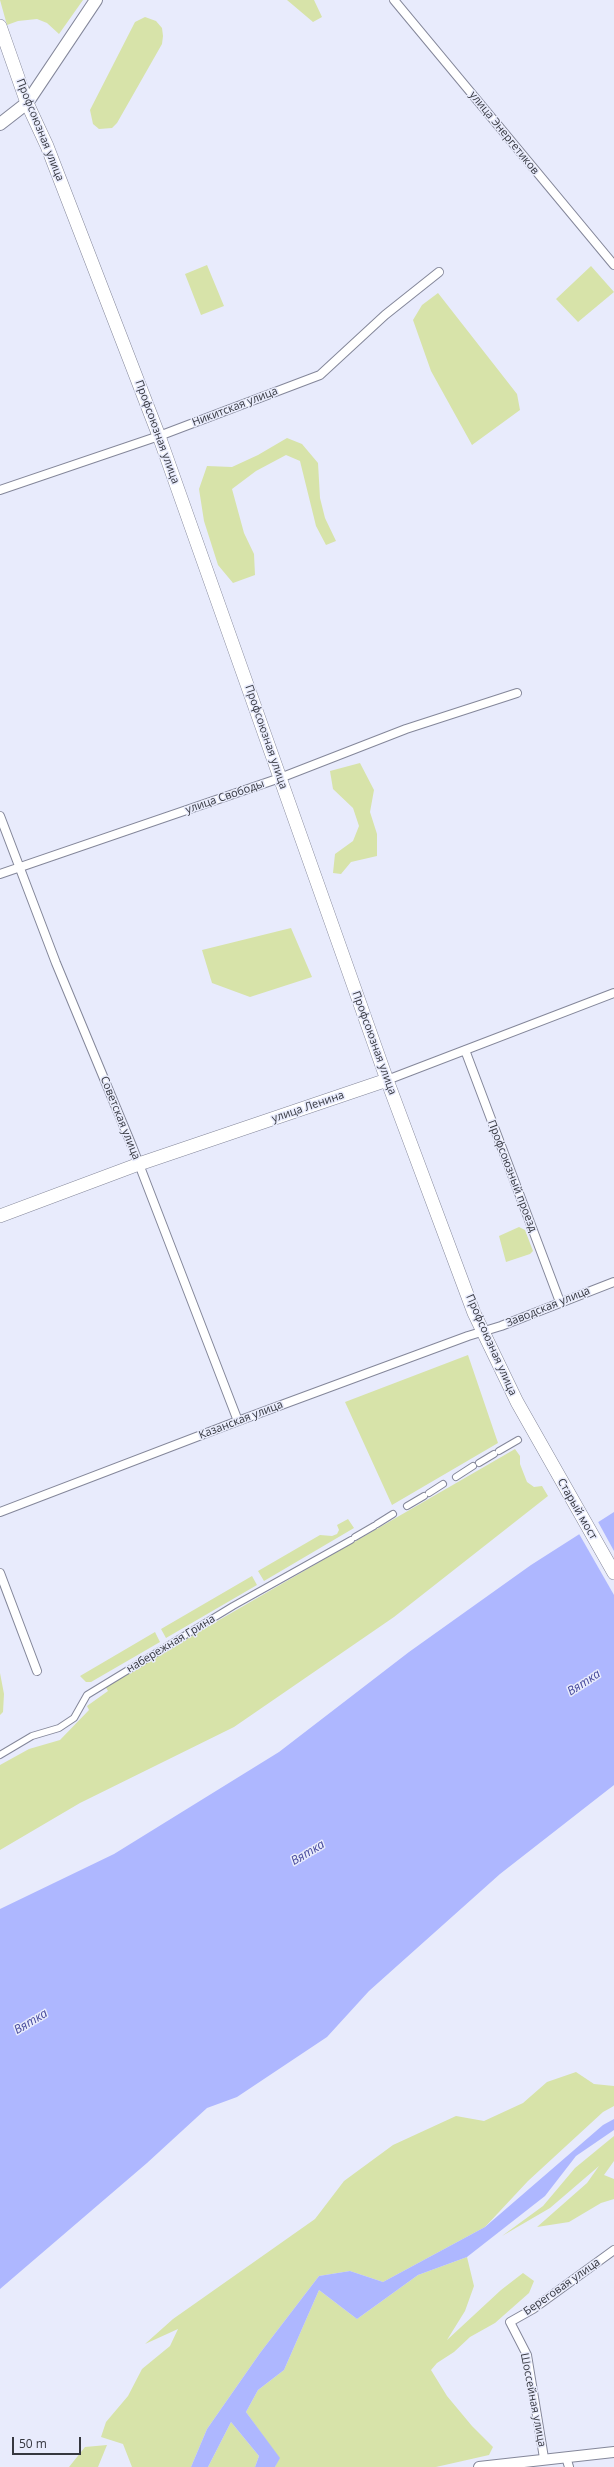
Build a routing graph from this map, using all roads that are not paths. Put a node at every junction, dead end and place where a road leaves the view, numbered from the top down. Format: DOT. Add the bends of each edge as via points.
graph roads {
  1 [pos="96,0"];
  2 [pos="394,0"];
  3 [pos="0,26"];
  4 [pos="28,102"];
  5 [pos="0,124"];
  6 [pos="614,265"];
  7 [pos="439,272"];
  8 [pos="159,436"];
  9 [pos="0,490"];
  10 [pos="517,693"];
  11 [pos="280,778"];
  12 [pos="0,816"];
  13 [pos="18,867"];
  14 [pos="0,874"];
  15 [pos="614,993"];
  16 [pos="465,1050"];
  17 [pos="388,1080"];
  18 [pos="138,1164"];
  19 [pos="0,1216"];
  20 [pos="614,1282"];
  21 [pos="560,1302"];
  22 [pos="482,1332"];
  23 [pos="238,1421"];
  24 [pos="518,1440"];
  25 [pos="540,1445"];
  26 [pos="479,1463"];
  27 [pos="473,1466"];
  28 [pos="456,1477"];
  29 [pos="443,1484"];
  30 [pos="407,1506"];
  31 [pos="0,1512"];
  32 [pos="393,1514"];
  33 [pos="0,1572"];
  34 [pos="614,1573"];
  35 [pos="37,1671"];
  36 [pos="0,1755"];
  37 [pos="614,2250"];
  38 [pos="510,2322"];
  39 [pos="614,2452"];
  40 [pos="544,2458"];
  41 [pos="567,2462"];
  42 [pos="479,2467"];
  1 -- 4 [label="main road"];
  2 -- 6 [label="street, улица Энергетиков"];
  3 -- 4 [label="main road, Профсоюзная улица"];
  4 -- 5 [label="main road"];
  4 -- 8 [label="main road, Профсоюзная улица"];
  7 -- 8 [label="street, Никитская улица" via="385,315 320,375"];
  8 -- 9 [label="street, Никитская улица"];
  8 -- 11 [label="main road, Профсоюзная улица"];
  10 -- 11 [label="street, улица Свободы" via="406,729"];
  11 -- 13 [label="street, улица Свободы"];
  11 -- 17 [label="main road, Профсоюзная улица"];
  12 -- 13 [label="street, Советская улица"];
  13 -- 14 [label="street, улица Свободы"];
  13 -- 18 [label="street, Советская улица"];
  15 -- 16 [label="street, улица Ленина"];
  16 -- 17 [label="street, улица Ленина"];
  16 -- 21 [label="street, Профсоюзный проезд"];
  17 -- 18 [label="main road, улица Ленина"];
  17 -- 22 [label="main road, Профсоюзная улица"];
  18 -- 19 [label="main road, улица Ленина"];
  18 -- 23 [label="street, Советская улица"];
  20 -- 21 [label="street, Заводская улица"];
  21 -- 22 [label="street, Заводская улица"];
  22 -- 23 [label="street, Казанская улица"];
  22 -- 25 [label="main road, Профсоюзная улица"];
  23 -- 31 [label="street, Казанская улица"];
  24 -- 26 [label="street"];
  25 -- 34 [label="main road, Старый мост"];
  27 -- 28 [label="street"];
  29 -- 30 [label="street"];
  32 -- 36 [label="street, набережная Грина" via="232,1606 87,1695 74,1718 59,1728 32,1736"];
  33 -- 35 [label="street"];
  37 -- 38 [label="street, Береговая улица" via="533,2309"];
  38 -- 40 [label="street, Шоссейная улица" via="527,2355"];
  39 -- 41 [label="street"];
  40 -- 41 [label="street"];
  40 -- 42 [label="street"];
}
